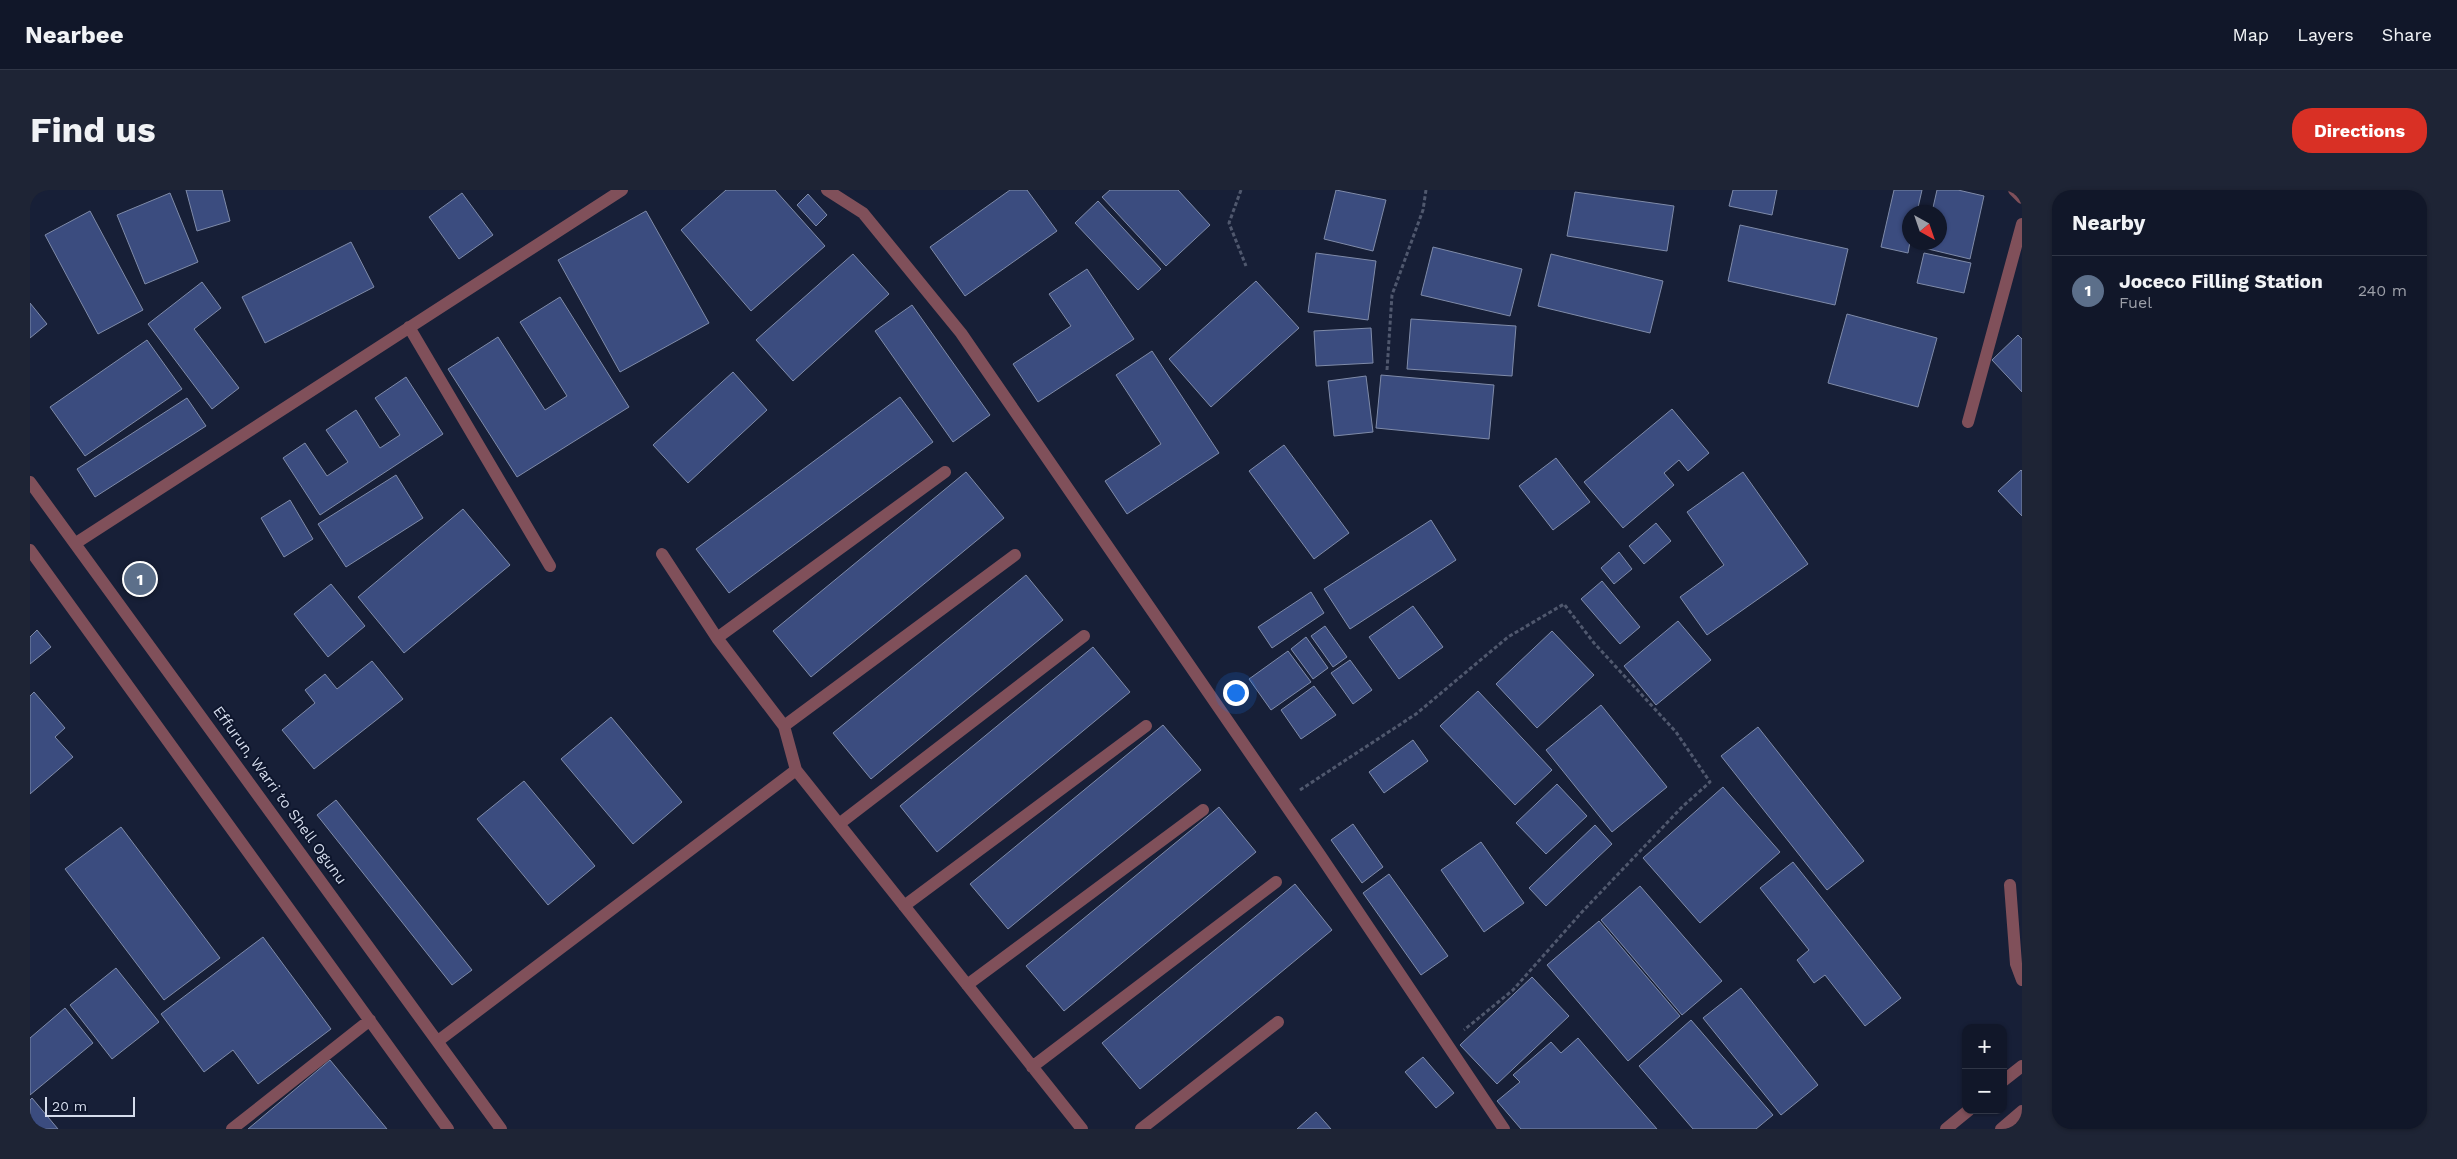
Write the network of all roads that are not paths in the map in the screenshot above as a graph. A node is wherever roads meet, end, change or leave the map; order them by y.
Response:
1 (622, 190) edge
2 (827, 190) edge
3 (2014, 190) edge
4 (2022, 198) edge
5 (2022, 224) edge
6 (408, 327) junction
7 (1968, 422) dead end
8 (944, 472) dead end
9 (30, 482) edge
10 (76, 543) junction
11 (30, 550) edge
12 (662, 554) dead end
13 (1015, 555) dead end
14 (550, 566) dead end
15 (1084, 636) dead end
16 (717, 638) junction
17 (784, 726) junction
18 (1146, 726) dead end
19 (796, 770) junction
20 (1203, 810) dead end
21 (839, 824) junction
22 (1276, 882) dead end
23 (2010, 885) dead end
24 (904, 906) junction
25 (2022, 980) edge
26 (967, 985) junction
27 (370, 1020) junction
28 (1278, 1022) dead end
29 (438, 1041) junction
30 (2022, 1066) edge
31 (1032, 1067) junction
32 (2007, 1078) edge
33 (2022, 1111) edge
34 (1964, 1114) edge
35 (232, 1129) edge
36 (448, 1129) edge
37 (501, 1129) edge
38 (1082, 1129) edge
39 (1140, 1129) edge
40 (1504, 1129) edge
41 (1946, 1129) edge
42 (2001, 1129) edge

1 - 6 street
2 - 40 street
3 - 4 street
5 - 7 street
6 - 10 street
6 - 14 street
8 - 16 street
9 - 10 street, Effurun, Warri to Shell Ogunu
10 - 29 street, Effurun, Warri to Shell Ogunu
11 - 27 street
12 - 16 street
13 - 17 street
15 - 21 street
16 - 17 street
17 - 19 street
18 - 24 street
19 - 21 street
19 - 29 street
20 - 26 street
21 - 24 street
22 - 31 street
23 - 25 street
24 - 26 street
26 - 31 street
27 - 35 street
27 - 36 street
28 - 39 street
29 - 37 street, Effurun, Warri to Shell Ogunu
30 - 32 street
31 - 38 street
33 - 42 street
34 - 41 street

